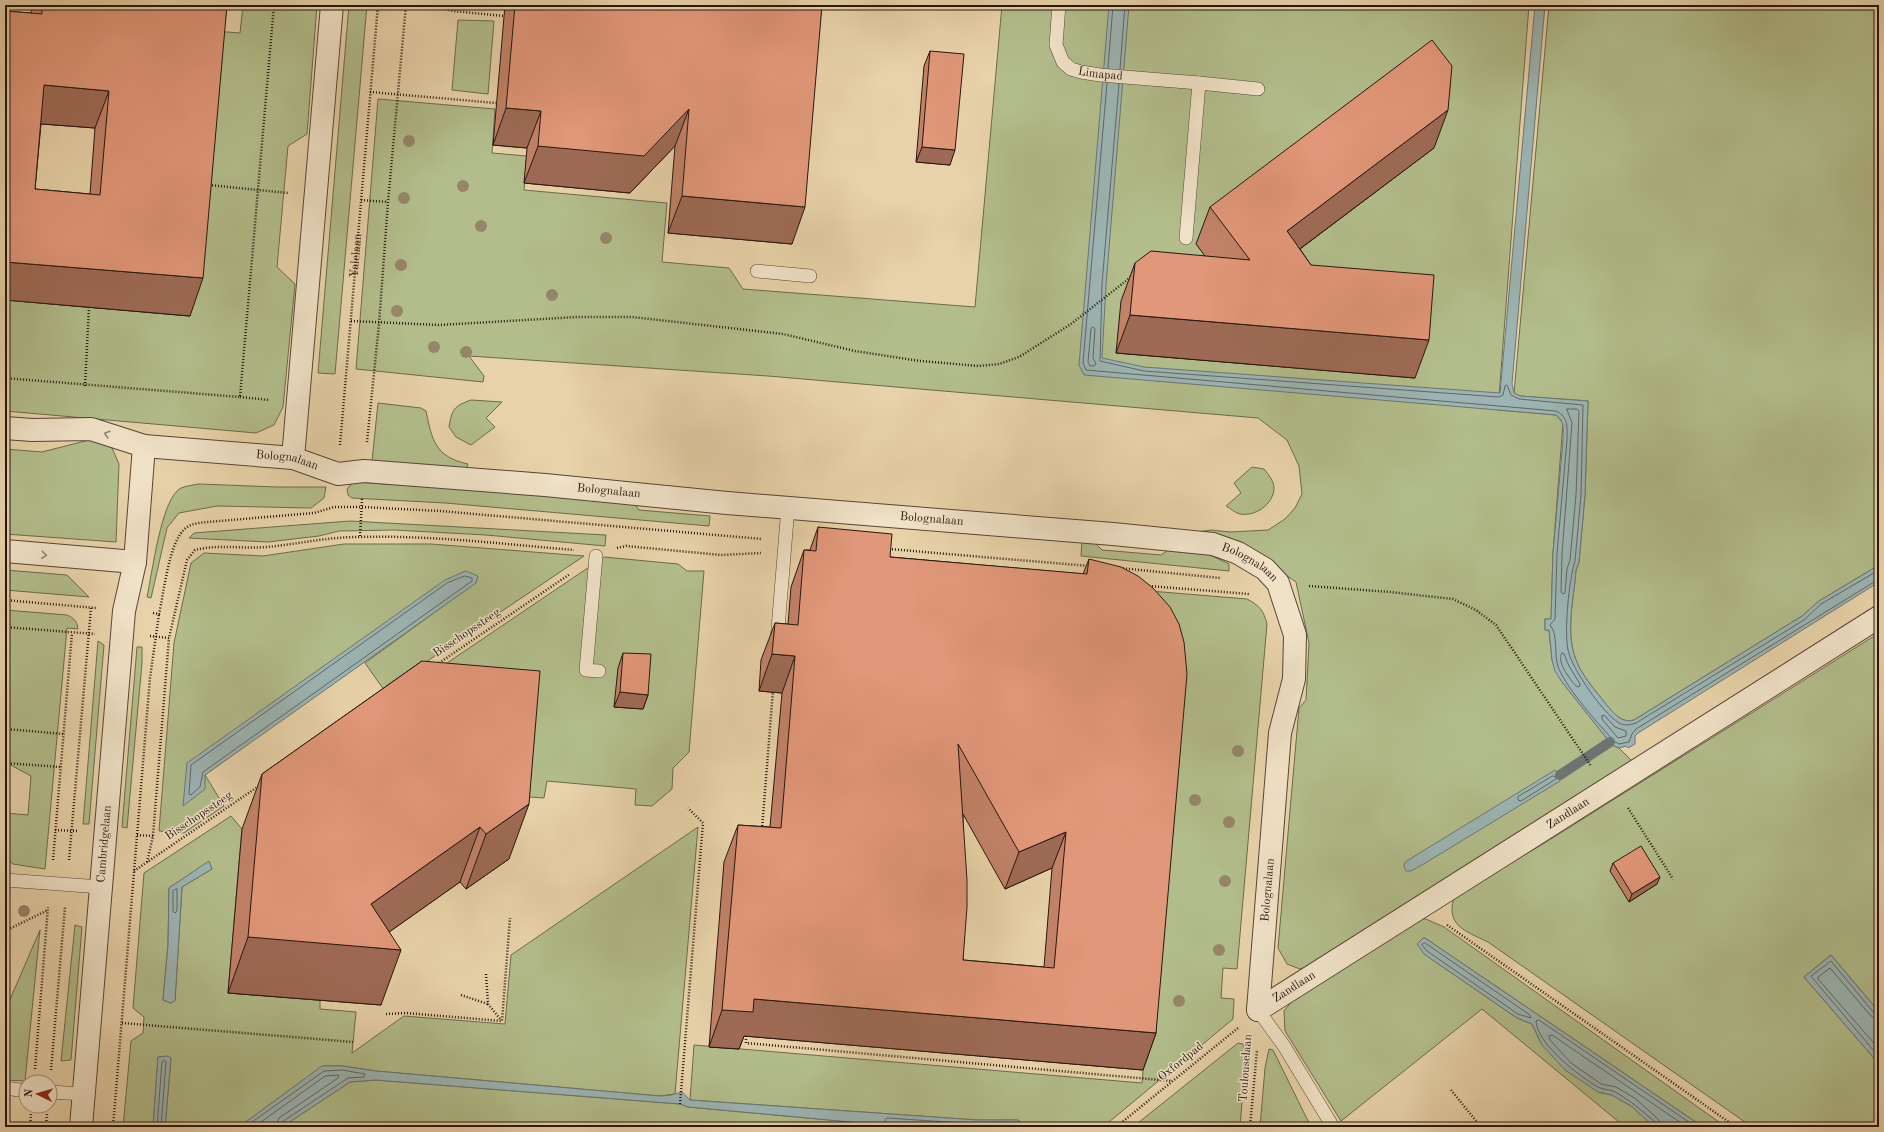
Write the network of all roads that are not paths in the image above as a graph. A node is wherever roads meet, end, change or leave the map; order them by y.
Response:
1 (332, 5) edge
2 (1059, 5) edge
3 (1199, 83) junction
4 (1258, 88) dead end
5 (1186, 238) dead end
6 (757, 271) dead end
7 (810, 276) dead end
8 (5, 428) edge
9 (144, 446) junction
10 (293, 458) junction
11 (788, 507) junction
12 (5, 551) edge
13 (596, 556) road end
14 (135, 562) junction
15 (1879, 617) edge
16 (776, 647) edge
17 (599, 671) dead end
18 (5, 880) edge
19 (101, 887) junction
20 (1258, 1010) junction
21 (5, 1088) edge
22 (18, 1090) edge
23 (58, 1092) edge
24 (84, 1094) junction
25 (81, 1127) edge
26 (1333, 1127) edge

1 - 10 street
2 - 3 lane, Limapad
3 - 4 lane, Limapad
3 - 5 lane
6 - 7 lane
9 -> 8 street, Bolognalaan
9 - 10 street, Bolognalaan
9 - 14 street
10 - 11 street, Bolognalaan
11 - 16 lane
11 - 20 street, Bolognalaan
12 -> 14 street
13 - 17 lane
14 - 19 street, Cambridgelaan
15 - 20 street, Zandlaan
18 - 19 lane
19 - 24 street, Cambridgelaan
20 - 26 lane
21 - 22 lane
23 - 24 lane
24 - 25 street, Cambridgelaan

